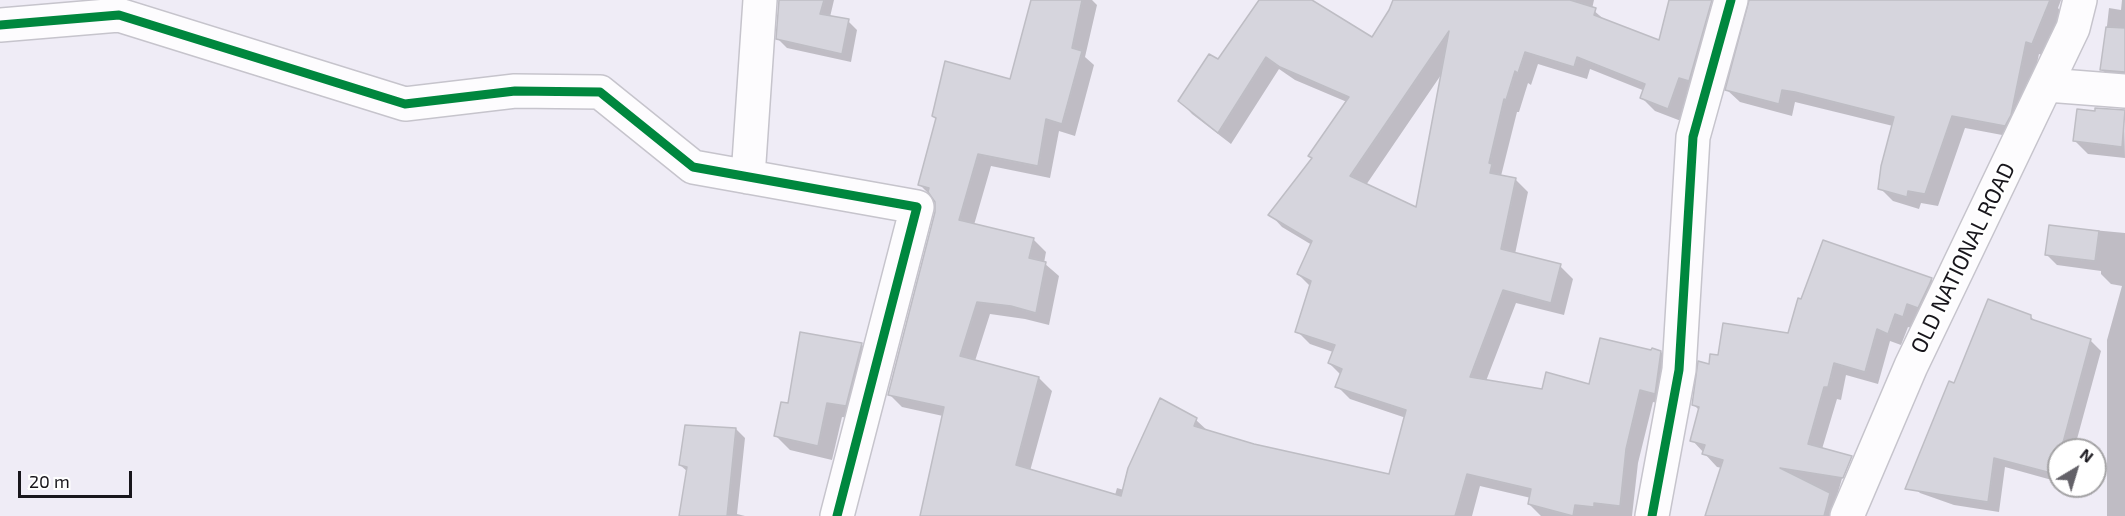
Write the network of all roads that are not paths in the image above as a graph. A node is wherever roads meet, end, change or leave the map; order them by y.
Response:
1 (760, 0) edge
2 (1731, 0) edge
3 (2080, 0) edge
4 (0, 25) edge
5 (2047, 85) junction
6 (2125, 92) edge
7 (748, 177) junction
8 (837, 516) edge
9 (1652, 516) edge
10 (1847, 516) edge

1 - 7 street
2 - 9 street
3 - 5 street, OLD NATIONAL ROAD
4 - 7 street
5 - 6 street
5 - 10 street, OLD NATIONAL ROAD
7 - 8 street

